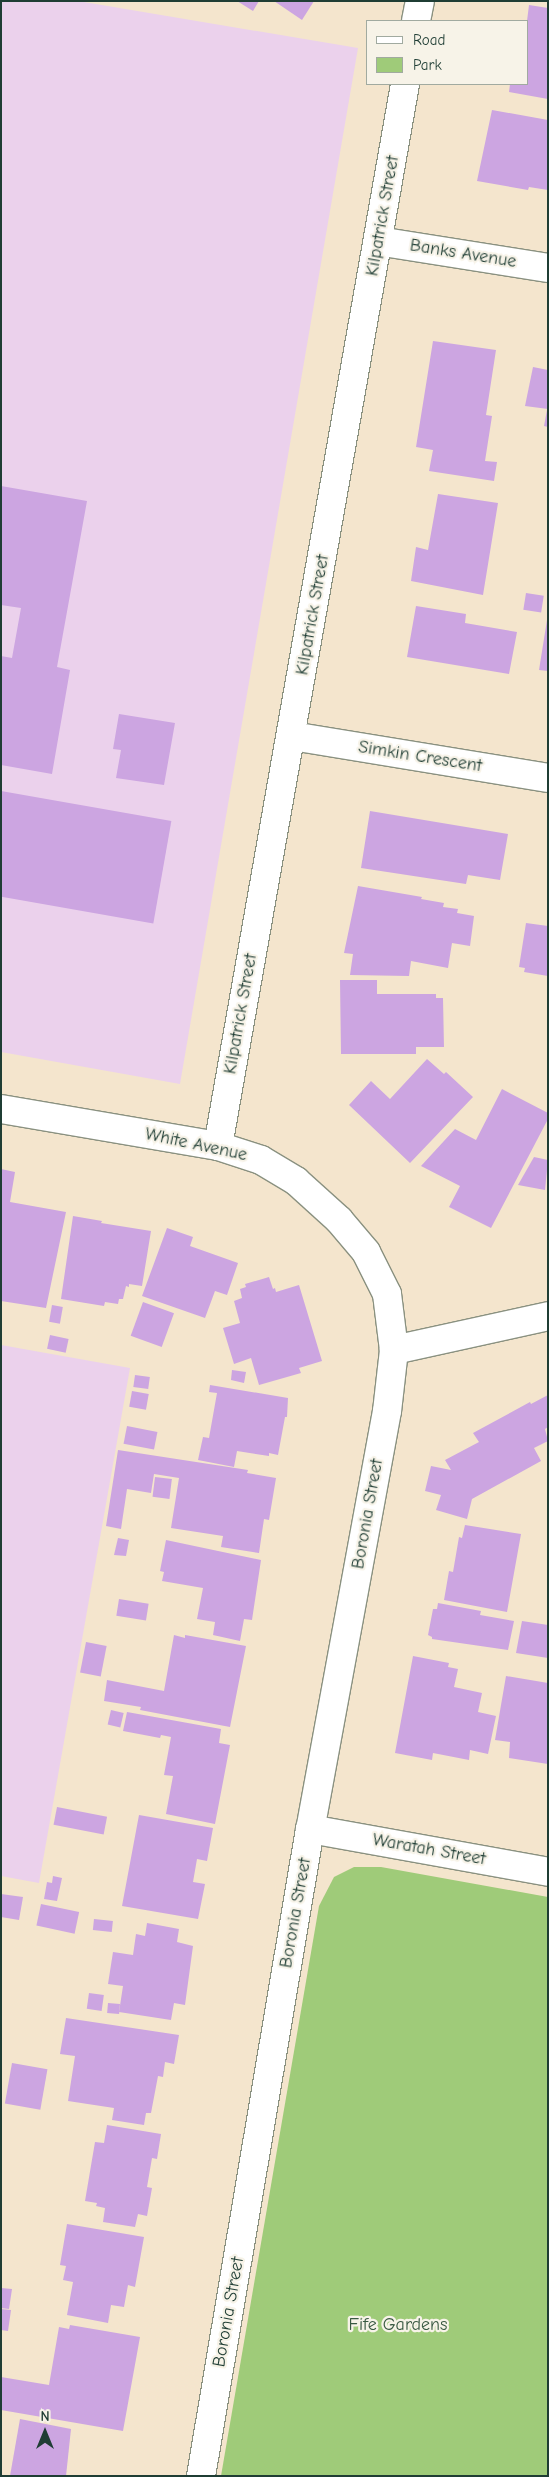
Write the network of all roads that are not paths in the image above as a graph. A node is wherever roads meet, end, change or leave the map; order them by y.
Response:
1 (420, 1) edge
2 (416, 20) edge
3 (405, 85) edge
4 (378, 241) junction
5 (548, 268) edge
6 (292, 736) junction
7 (548, 778) edge
8 (1, 1109) edge
9 (218, 1146) junction
10 (548, 1316) edge
11 (394, 1350) junction
12 (310, 1829) junction
13 (548, 1872) edge
14 (201, 2476) edge

1 - 2 street
3 - 4 street, Kilpatrick Street
4 - 5 street, Banks Avenue
4 - 6 street, Kilpatrick Street
6 - 7 street, Simkin Crescent
6 - 9 street, Kilpatrick Street
8 - 9 street, White Avenue
9 - 11 street, White Avenue
10 - 11 street
11 - 12 street, Boronia Street
12 - 13 street, Waratah Street
12 - 14 street, Boronia Street

